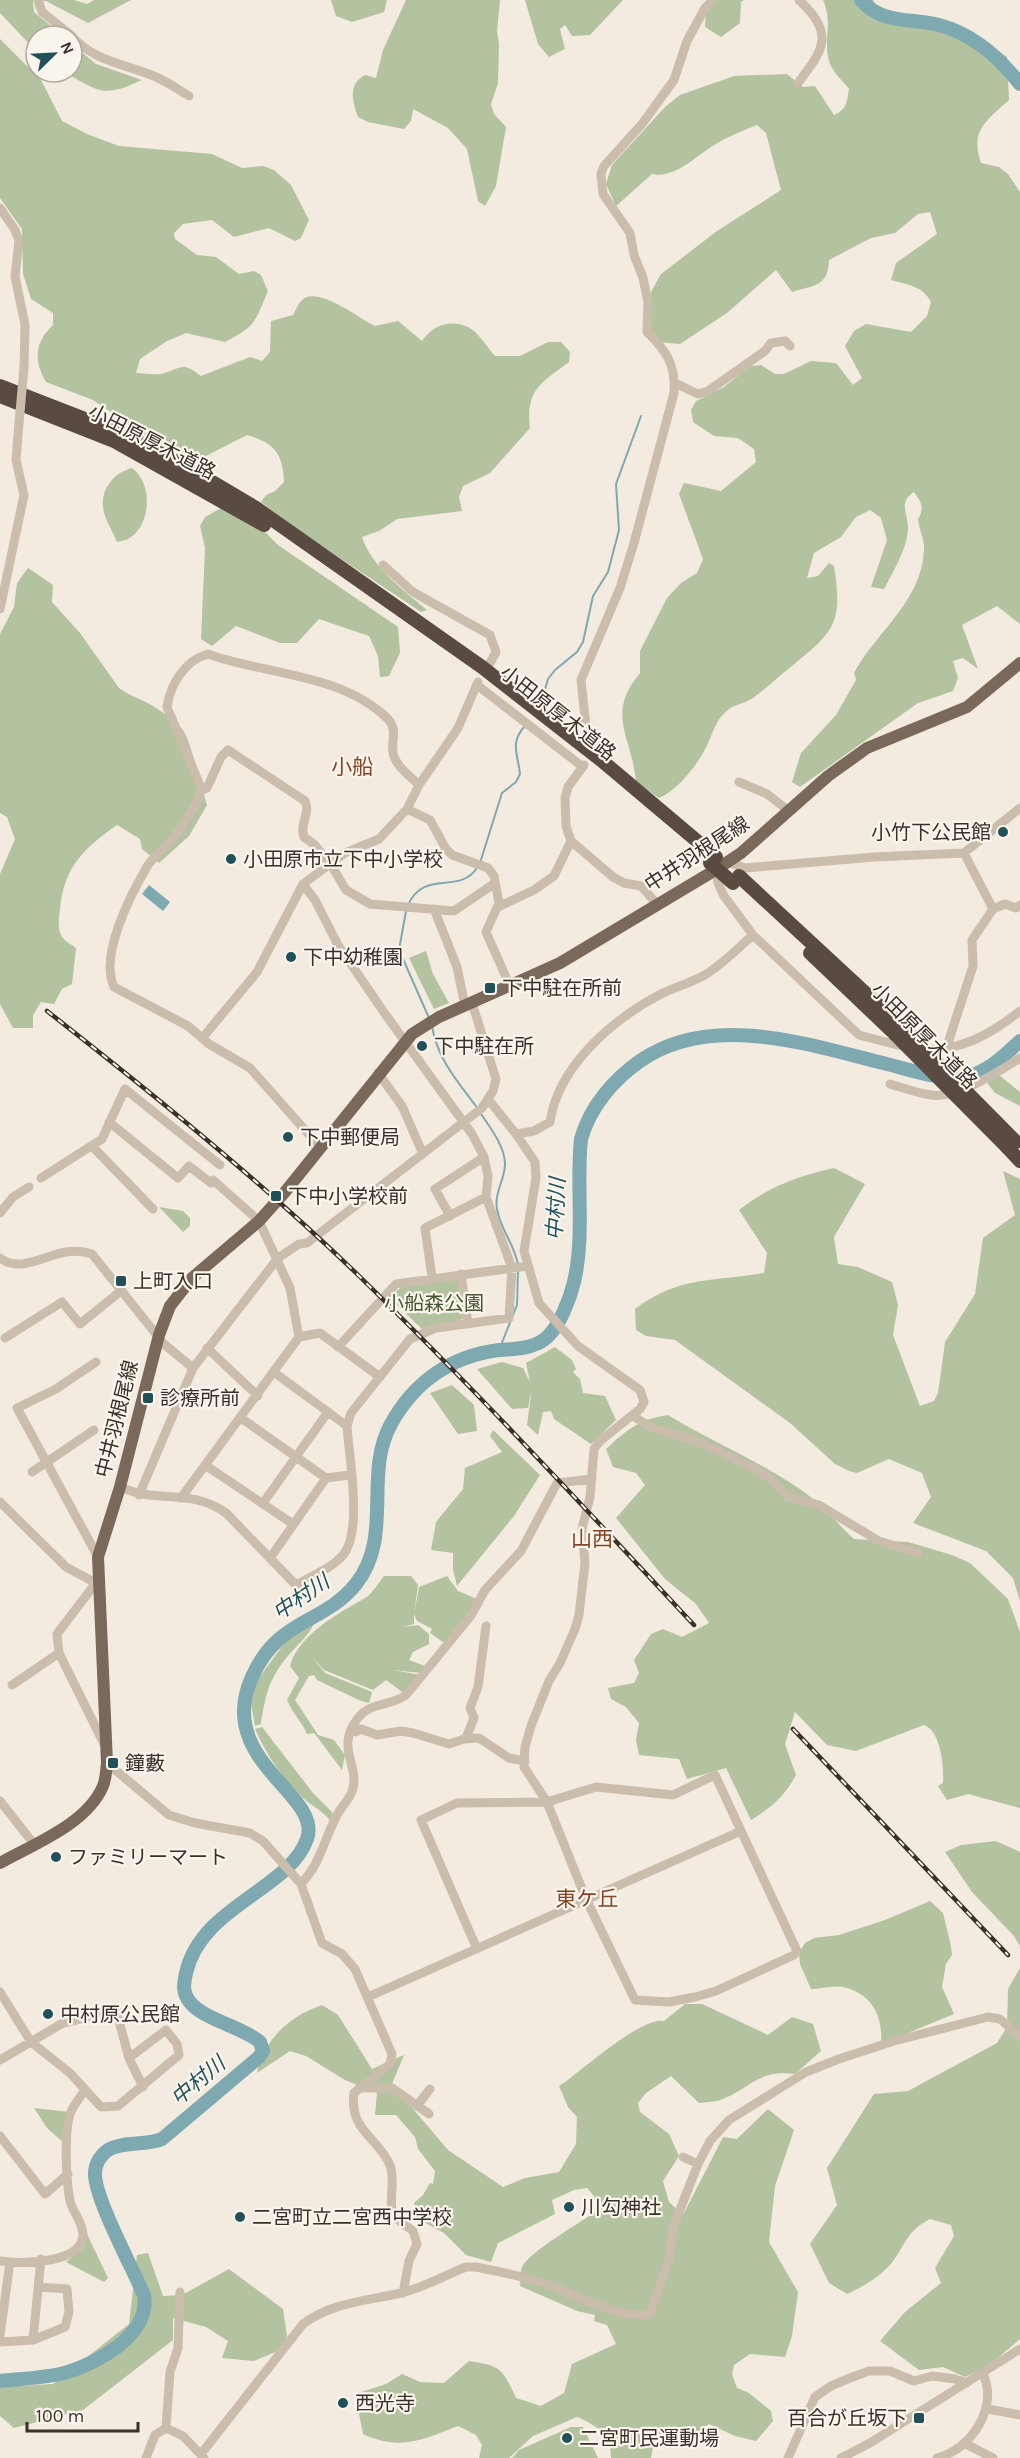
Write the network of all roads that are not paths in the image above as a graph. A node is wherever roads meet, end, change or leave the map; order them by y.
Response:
1 (38, 0) edge
2 (713, 0) edge
3 (799, 0) edge
4 (57, 24) edge
5 (84, 48) edge
6 (798, 83) dead end
7 (189, 96) dead end
8 (0, 208) edge
9 (790, 346) dead end
10 (675, 383) junction
11 (0, 386) edge
12 (0, 396) edge
13 (383, 565) dead end
14 (0, 609) edge
15 (490, 663) dead end
16 (1020, 663) edge
17 (587, 736) dead end
18 (739, 782) dead end
19 (419, 785) junction
20 (202, 790) junction
21 (1020, 808) edge
22 (407, 809) junction
23 (789, 810) junction
24 (571, 841) junction
25 (964, 853) junction
26 (330, 863) junction
27 (718, 863) junction
28 (495, 883) junction
29 (303, 884) junction
30 (657, 904) junction
31 (1020, 905) edge
32 (498, 907) junction
33 (434, 909) junction
34 (993, 909) junction
35 (753, 935) junction
36 (510, 986) junction
37 (468, 1004) junction
38 (1020, 1011) edge
39 (204, 1036) junction
40 (405, 1042) junction
41 (943, 1050) junction
42 (1020, 1058) edge
43 (378, 1073) junction
44 (890, 1084) dead end
45 (933, 1095) junction
46 (488, 1099) junction
47 (463, 1121) junction
48 (109, 1122) junction
49 (516, 1134) junction
50 (1014, 1145) edge
51 (92, 1146) junction
52 (320, 1148) junction
53 (423, 1154) junction
54 (484, 1157) junction
55 (1020, 1161) edge
56 (220, 1165) dead end
57 (41, 1178) dead end
58 (29, 1187) dead end
59 (486, 1197) junction
60 (153, 1209) dead end
61 (0, 1213) edge
62 (450, 1215) junction
63 (259, 1221) junction
64 (278, 1258) junction
65 (1, 1260) edge
66 (525, 1266) junction
67 (512, 1268) junction
68 (460, 1274) junction
69 (432, 1277) junction
70 (122, 1290) junction
71 (468, 1323) junction
72 (159, 1335) junction
73 (299, 1337) junction
74 (5, 1338) dead end
75 (338, 1347) junction
76 (207, 1348) junction
77 (96, 1362) dead end
78 (193, 1368) junction
79 (275, 1373) junction
80 (380, 1377) junction
81 (258, 1396) junction
82 (328, 1412) junction
83 (633, 1416) junction
84 (241, 1419) junction
85 (346, 1426) junction
86 (94, 1430) dead end
87 (296, 1456) junction
88 (47, 1464) junction
89 (205, 1465) junction
90 (32, 1472) dead end
91 (350, 1475) junction
92 (326, 1478) junction
93 (592, 1479) junction
94 (120, 1487) junction
95 (139, 1495) junction
96 (182, 1498) junction
97 (0, 1502) edge
98 (263, 1503) junction
99 (293, 1524) junction
100 (918, 1553) dead end
101 (98, 1557) junction
102 (270, 1558) junction
103 (96, 1581) junction
104 (486, 1626) dead end
105 (59, 1653) junction
106 (12, 1685) dead end
107 (353, 1730) junction
108 (466, 1738) junction
109 (106, 1748) junction
110 (525, 1761) junction
111 (107, 1763) junction
112 (0, 1801) edge
113 (547, 1802) junction
114 (741, 1831) junction
115 (34, 1844) junction
116 (0, 1863) edge
117 (300, 1881) junction
118 (586, 1899) junction
119 (477, 1948) junction
120 (0, 1992) edge
121 (368, 1997) junction
122 (1020, 2037) edge
123 (31, 2042) junction
124 (129, 2058) junction
125 (0, 2060) edge
126 (143, 2087) junction
127 (359, 2088) junction
128 (431, 2089) dead end
129 (85, 2090) junction
130 (417, 2106) junction
131 (429, 2114) dead end
132 (0, 2136) edge
133 (683, 2157) dead end
134 (698, 2164) junction
135 (68, 2174) junction
136 (41, 2259) junction
137 (5, 2262) edge
138 (39, 2287) junction
139 (180, 2292) dead end
140 (403, 2293) junction
141 (0, 2335) edge
142 (33, 2340) junction
143 (0, 2342) edge
144 (1020, 2349) edge
145 (983, 2374) junction
146 (967, 2384) junction
147 (988, 2409) junction
148 (1020, 2415) edge
149 (166, 2428) junction
150 (964, 2443) junction
151 (203, 2456) edge
152 (146, 2458) edge
153 (788, 2458) edge
154 (841, 2458) edge
155 (937, 2458) edge
156 (993, 2458) edge

1 - 4 street
2 - 10 street
3 - 6 street
5 - 7 street
8 - 14 street, bridge
9 - 10 street
10 - 17 street
11 - 27 highway, 小田原厚木道路
12 - 27 highway, 小田原厚木道路
13 - 15 street
16 - 23 main road, 中井羽根尾線
18 - 23 street
19 - 20 street
19 - 22 street
19 - 24 street
20 - 26 street
20 - 39 street
21 - 25 street
22 - 26 street
22 - 28 street
23 - 27 main road, 中井羽根尾線
24 - 30 street
24 - 32 street
25 - 27 street
25 - 34 street
26 - 29 street
26 - 33 street
27 - 30 main road, 中井羽根尾線
27 - 35 street
27 - 50 highway, 小田原厚木道路, bridge
28 - 32 street
28 - 33 street
29 - 39 street
29 - 40 street
30 - 36 main road, 中井羽根尾線
31 - 34 street
32 - 36 street
33 - 37 street
34 - 41 street
35 - 41 street
35 - 49 street
36 - 37 main road, 中井羽根尾線
37 - 40 main road, 中井羽根尾線
37 - 46 street
38 - 41 street
39 - 52 street
40 - 43 main road, 中井羽根尾線
40 - 47 street
41 - 45 street
42 - 45 street
43 - 52 main road, 中井羽根尾線
43 - 53 street
44 - 45 street
46 - 47 street
46 - 49 street
47 - 53 street
47 - 54 street
48 - 51 street
48 - 56 street
48 - 63 street
49 - 66 street
50 - 55 highway, 小田原厚木道路
51 - 57 street
51 - 60 street
52 - 63 main road, 中井羽根尾線
53 - 64 street
54 - 59 street
54 - 62 street
58 - 61 street
59 - 62 street
59 - 67 street
62 - 69 street
63 - 64 street
63 - 72 main road, 中井羽根尾線
64 - 73 street
64 - 76 street
65 - 70 street
66 - 67 street
66 - 83 street
67 - 68 street
67 - 71 street
68 - 69 street
68 - 71 street
69 - 75 street
70 - 72 street
70 - 74 street
71 - 80 street
72 - 78 street
72 - 94 main road, 中井羽根尾線
73 - 75 street
73 - 79 street
75 - 80 street
76 - 78 street
76 - 81 street
77 - 88 street
78 - 95 street
79 - 81 street
79 - 82 street
80 - 85 street
81 - 84 street
82 - 85 street
82 - 87 street
83 - 93 street
83 - 100 street
84 - 87 street
84 - 89 street
85 - 91 street
86 - 88 street
87 - 92 street
87 - 98 street
88 - 90 street
88 - 101 street
89 - 96 street
89 - 98 street
91 - 92 street
91 - 102 street
92 - 99 street
93 - 107 street
93 - 110 street
94 - 95 street
94 - 101 main road, 中井羽根尾線
95 - 96 street
96 - 102 street
97 - 103 street
98 - 99 street
99 - 102 street
101 - 103 main road, 中井羽根尾線
103 - 105 street
103 - 109 main road, 中井羽根尾線
104 - 108 street
105 - 106 street
105 - 109 street
107 - 108 street
107 - 117 street
108 - 110 street
109 - 111 main road, 中井羽根尾線
110 - 113 street
111 - 115 main road, 中井羽根尾線
111 - 117 street
112 - 115 street
113 - 114 street
113 - 118 street
113 - 119 street
114 - 118 street
114 - 118 street
115 - 116 main road, 中井羽根尾線
117 - 121 street
118 - 119 street
119 - 121 street
120 - 123 street
121 - 127 street
122 - 134 street
123 - 124 street
123 - 125 street
123 - 129 street
124 - 126 street
124 - 126 street
126 - 129 street
127 - 130 street
127 - 140 street
128 - 130 street
129 - 135 street
130 - 131 street
132 - 135 street
133 - 134 street
134 - 140 street
135 - 136 street
136 - 137 street
136 - 138 street
137 - 141 street
138 - 142 street
138 - 142 street
139 - 149 street
140 - 151 street
142 - 143 street
144 - 145 street
145 - 146 street
145 - 147 street
146 - 153 street
146 - 154 street
147 - 148 street
147 - 150 street
149 - 151 street
149 - 152 street
150 - 155 street
150 - 156 street

